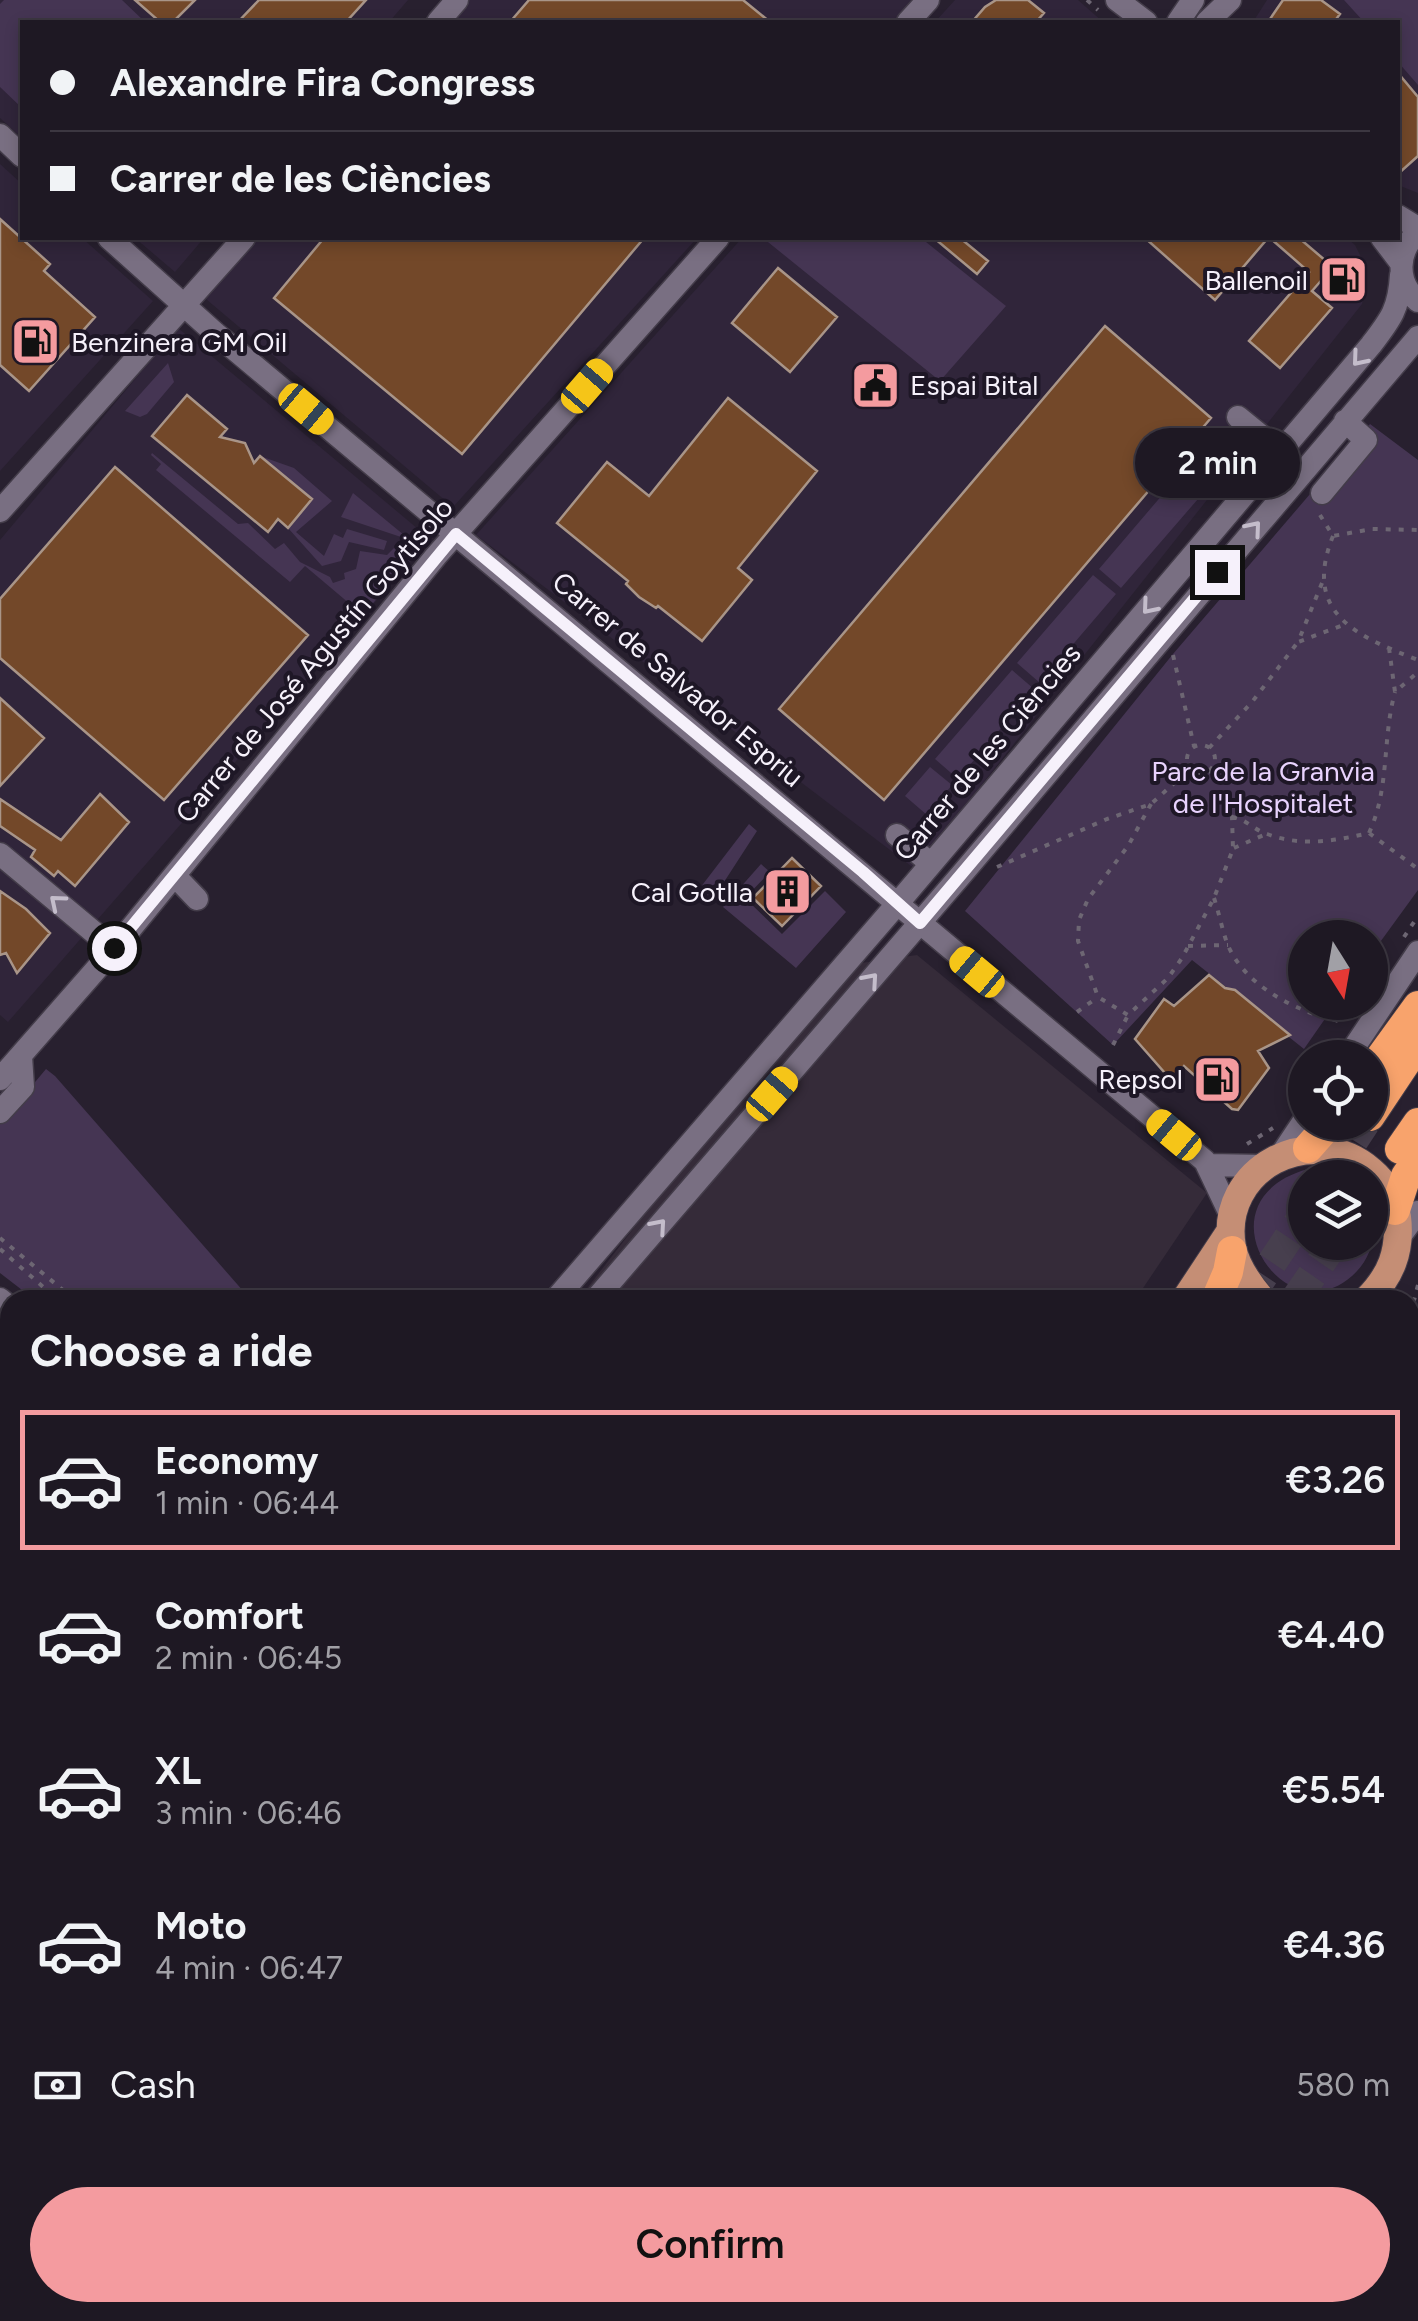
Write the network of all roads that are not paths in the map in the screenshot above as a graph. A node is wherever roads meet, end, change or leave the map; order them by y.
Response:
1 (457, 0) edge
2 (928, 0) edge
3 (1117, 0) edge
4 (1232, 0) edge
5 (440, 20) edge
6 (910, 20) edge
7 (1143, 20) edge
8 (1209, 20) edge
9 (0, 135) edge
10 (20, 154) edge
11 (1418, 230) edge
12 (111, 240) edge
13 (242, 240) edge
14 (716, 240) edge
15 (1383, 240) edge
16 (1402, 269) junction
17 (1418, 301) edge
18 (184, 305) junction
19 (1418, 337) edge
20 (1238, 417) dead end
21 (1345, 421) junction
22 (1281, 452) junction
23 (1320, 502) road end
24 (0, 511) edge
25 (456, 534) junction
26 (898, 835) dead end
27 (0, 854) edge
28 (931, 864) junction
29 (175, 876) junction
30 (197, 898) dead end
31 (898, 903) junction
32 (920, 923) junction
33 (114, 948) junction
34 (1418, 952) edge
35 (1418, 1006) edge
36 (1359, 1040) edge
37 (1418, 1044) edge
38 (1388, 1047) edge
39 (21, 1056) junction
40 (0, 1079) edge
41 (1388, 1089) edge
42 (0, 1112) edge
43 (1418, 1123) edge
44 (1288, 1140) edge
45 (1289, 1140) edge
46 (1294, 1140) edge
47 (1409, 1153) edge
48 (1209, 1165) junction
49 (1404, 1220) edge
50 (1232, 1233) junction
51 (564, 1290) edge
52 (604, 1290) edge
53 (1192, 1290) edge
54 (1220, 1290) edge
55 (1255, 1290) edge
56 (1381, 1290) edge

1 - 5 street
2 - 6 street
3 - 7 street
4 - 8 street
9 - 10 street
11 - 16 street, Carrer de les Ciències
12 - 18 street, Carrer de Salvador Espriu
13 - 18 street
14 - 25 street, Carrer de José Agustín Goytisolo
15 - 16 street
16 - 17 street
16 -> 22 street, Carrer de les Ciències
18 - 24 street
18 - 25 street, Carrer de Salvador Espriu
19 - 21 street
20 - 22 street
21 - 23 street
32 -> 21 street
22 -> 28 street, Carrer de les Ciències
25 - 29 street, Carrer de José Agustín Goytisolo
25 - 31 street, Carrer de Salvador Espriu
26 - 28 street
33 -> 27 street
28 - 31 street, Carrer de les Ciències
29 - 30 street
29 - 33 street, Carrer de José Agustín Goytisolo
31 - 32 street, Carrer de Salvador Espriu
31 - 51 street, Carrer de les Ciències
32 - 48 street, Carrer de Salvador Espriu
52 -> 32 street
33 - 39 street, Carrer de José Agustín Goytisolo
34 - 36 street
35 - 38 highway
37 - 41 highway
39 - 40 street, Carrer de José Agustín Goytisolo
39 - 42 street
43 - 47 highway
44 - 48 street
45 - 50 main road
46 - 49 main road
47 - 49 highway
48 - 50 street, Carrer de Salvador Espriu
49 - 56 main road
50 - 53 main road
50 - 54 highway
50 - 55 main road

